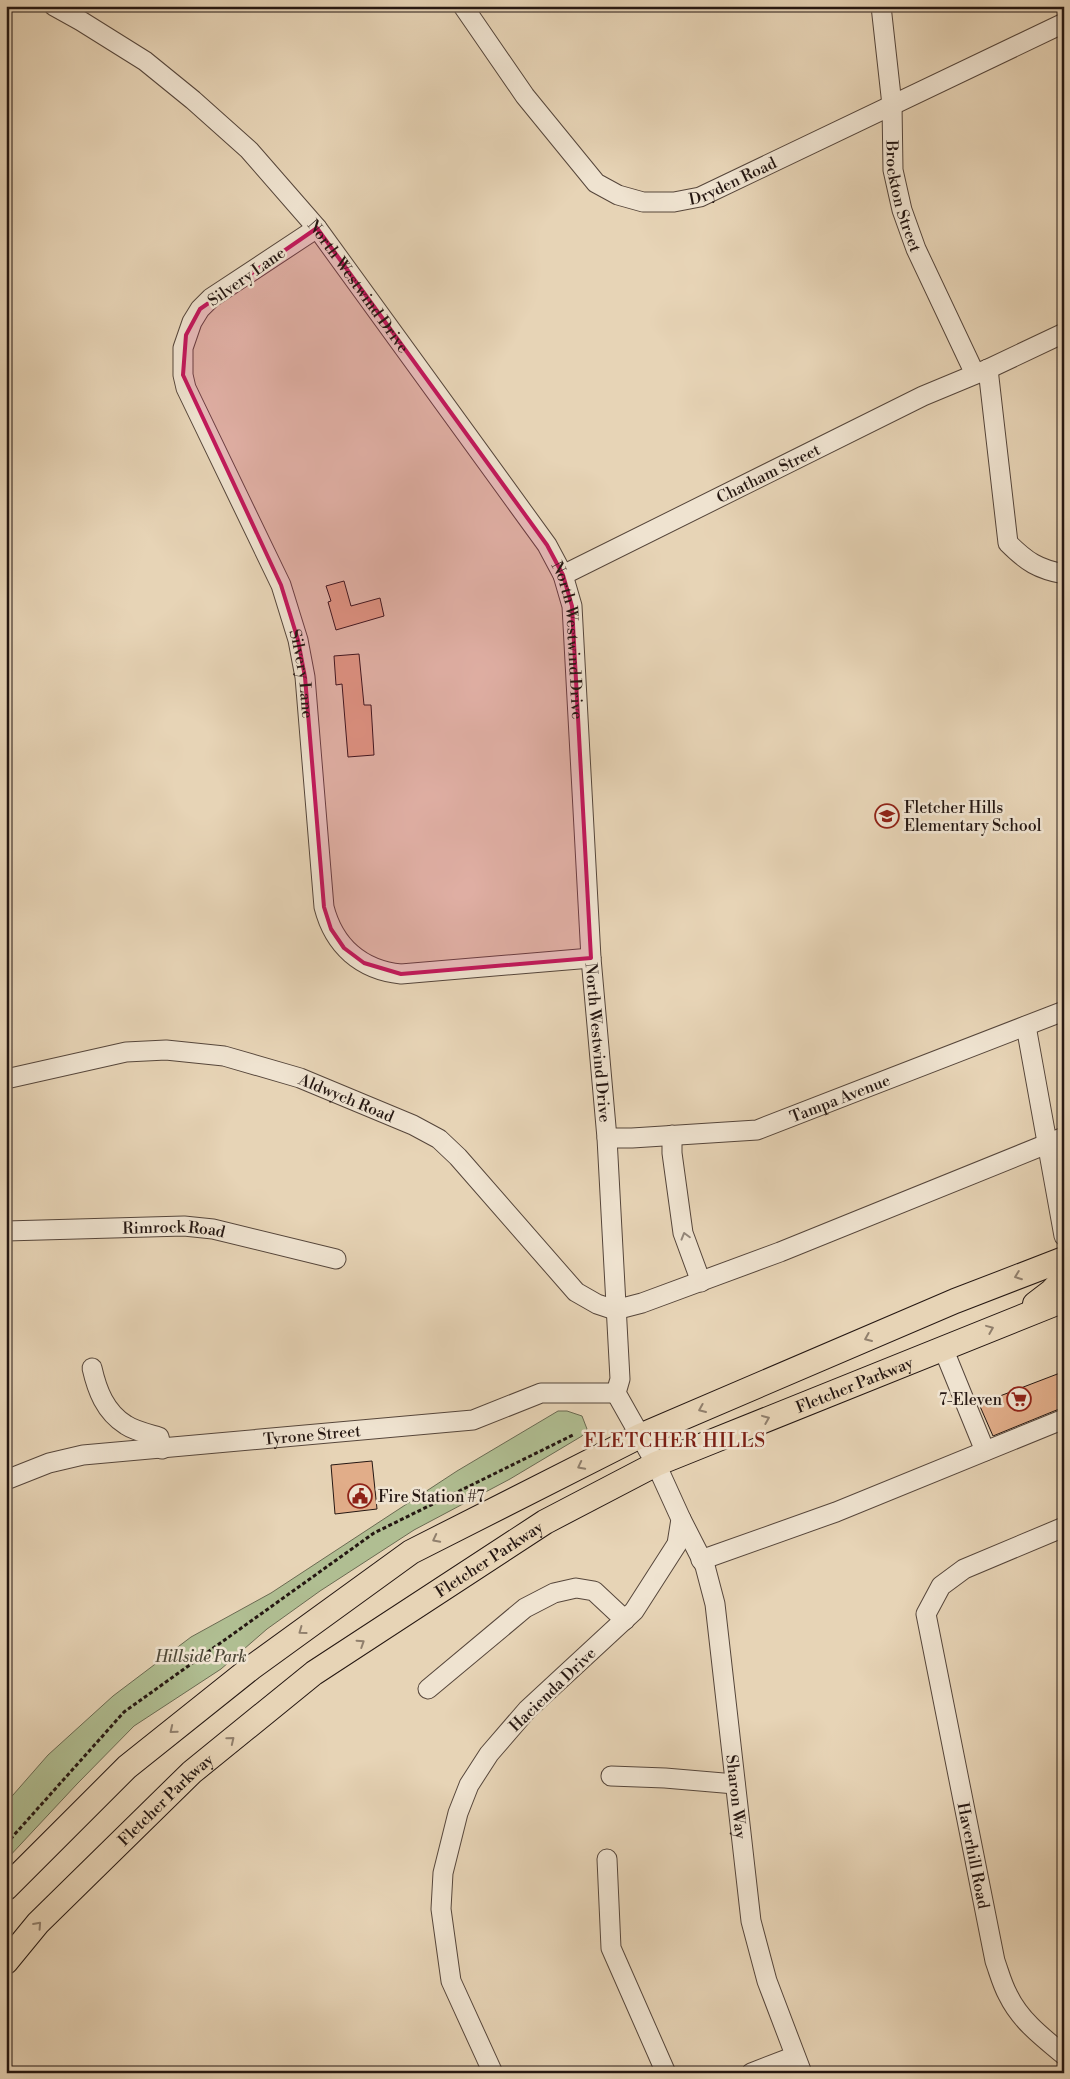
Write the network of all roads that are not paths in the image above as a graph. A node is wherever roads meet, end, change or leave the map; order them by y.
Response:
1 (54, 6) edge
2 (463, 6) edge
3 (881, 6) edge
4 (1064, 23) edge
5 (892, 105) junction
6 (317, 228) junction
7 (1064, 333) edge
8 (981, 371) junction
9 (1064, 574) edge
10 (563, 575) junction
11 (591, 958) junction
12 (1064, 1011) edge
13 (1026, 1026) junction
14 (6, 1078) edge
15 (672, 1134) junction
16 (607, 1138) junction
17 (1055, 1140) edge
18 (6, 1231) edge
19 (1064, 1236) edge
20 (336, 1259) dead end
21 (1064, 1259) edge
22 (1064, 1278) edge
23 (700, 1282) junction
24 (1064, 1300) edge
25 (615, 1310) junction
26 (1018, 1318) junction
27 (943, 1348) junction
28 (92, 1368) dead end
29 (616, 1394) junction
30 (1064, 1419) edge
31 (640, 1436) junction
32 (162, 1449) junction
33 (985, 1451) junction
34 (656, 1464) junction
35 (6, 1480) edge
36 (681, 1519) junction
37 (1064, 1527) edge
38 (702, 1560) junction
39 (625, 1620) junction
40 (428, 1689) dead end
41 (611, 1776) dead end
42 (736, 1784) junction
43 (607, 1859) dead end
44 (6, 1888) edge
45 (6, 1962) edge
46 (1064, 2055) edge
47 (798, 2064) edge
48 (493, 2073) edge
49 (666, 2073) edge
50 (752, 2073) edge

1 - 6 street, North Westwind Drive
2 - 5 street, Dryden Road
3 - 5 street, Brockton Street
4 - 5 street, Dryden Road
5 - 8 street, Brockton Street
6 - 10 street, North Westwind Drive
6 - 11 street, Silvery Lane
7 - 8 street, Chatham Street
8 - 9 street, Brockton Street
8 - 10 street, Chatham Street
10 - 11 street, North Westwind Drive
11 - 16 street, North Westwind Drive
12 - 13 street, Tampa Avenue
13 - 15 street, Tampa Avenue
13 - 17 street
14 - 25 street, Aldwych Road
15 - 16 street, Tampa Avenue
23 -> 15 street
16 - 25 street, North Westwind Drive
17 - 19 street
17 - 23 street
18 - 20 street, Rimrock Road
21 -> 31 main road
22 - 26 main road
23 - 25 street
24 - 26 main road, Fletcher Parkway
25 - 29 street, North Westwind Drive
27 -> 26 main road, Fletcher Parkway
27 - 33 street
34 -> 27 main road, Fletcher Parkway
28 - 32 street
29 - 31 street
29 - 32 street, Tyrone Street
30 - 33 street
31 - 34 street
31 -> 44 main road
32 - 35 street, Tyrone Street
33 - 38 street
34 - 36 street
45 -> 34 main road, Fletcher Parkway
36 - 38 street, Sharon Way
36 - 39 street, Hacienda Drive
37 - 46 street, Haverhill Road
38 - 42 street, Sharon Way
39 - 40 street
39 - 48 street, Hacienda Drive
41 - 42 street
42 - 47 street, Sharon Way
43 - 49 street
47 - 50 street

